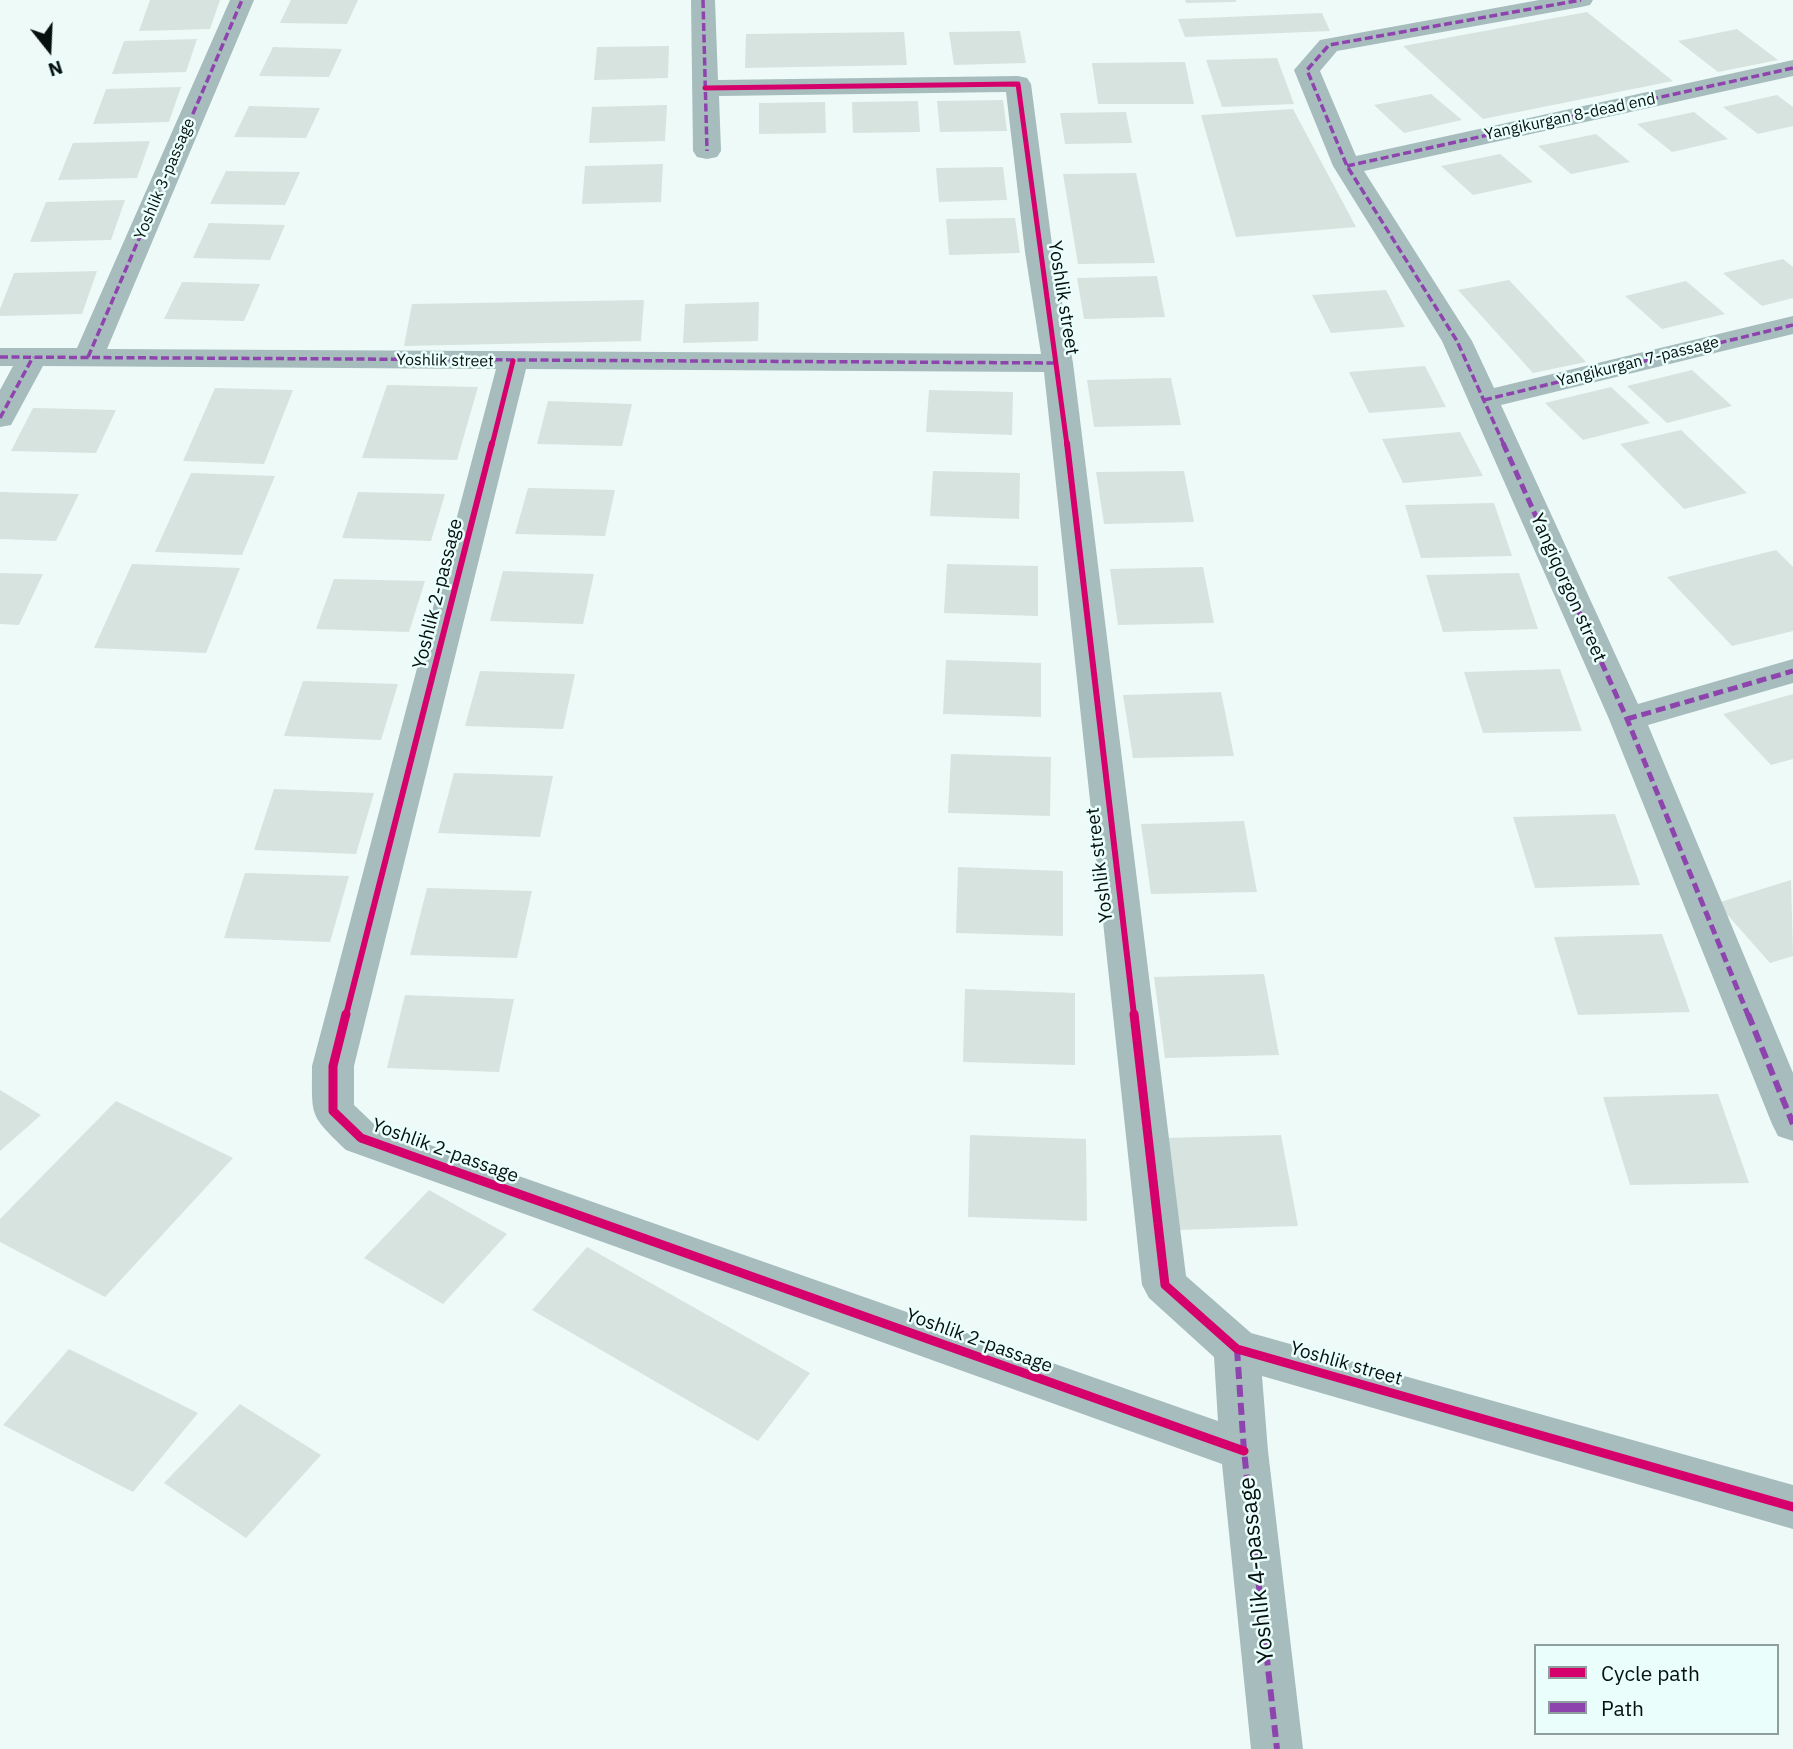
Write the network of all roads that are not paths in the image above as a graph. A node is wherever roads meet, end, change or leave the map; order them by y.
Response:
1 (242, 0) edge
2 (703, 0) edge
3 (1581, 0) edge
4 (1793, 68) edge
5 (705, 88) junction
6 (707, 150) dead end
7 (1347, 166) junction
8 (1793, 325) edge
9 (0, 356) edge
10 (33, 357) junction
11 (88, 357) junction
12 (513, 361) junction
13 (1058, 363) junction
14 (1484, 400) junction
15 (0, 418) edge
16 (1793, 671) edge
17 (1627, 719) junction
18 (1793, 1124) edge
19 (1237, 1349) junction
20 (1244, 1451) junction
21 (1793, 1507) edge
22 (1277, 1749) edge

1 - 11 street, Yoshlik 3-passage
2 - 5 street
3 - 7 street, Yangiqorgon street
4 - 7 street, Yangikurgan 8-dead end
5 - 6 street
5 - 13 street, Yoshlik street
7 - 14 street, Yangiqorgon street
8 - 14 street, Yangikurgan 7-passage
9 - 10 street, Yoshlik street
10 - 11 street, Yoshlik street
10 - 15 street
11 - 12 street, Yoshlik street
12 - 13 street, Yoshlik street
12 - 20 street, Yoshlik 2-passage
13 - 19 street, Yoshlik street
14 - 17 street, Yangiqorgon street
16 - 17 street
17 - 18 street, Yangiqorgon street
19 - 20 street, Yoshlik 4-passage
19 - 21 street, Yoshlik street
20 - 22 street, Yoshlik 4-passage

